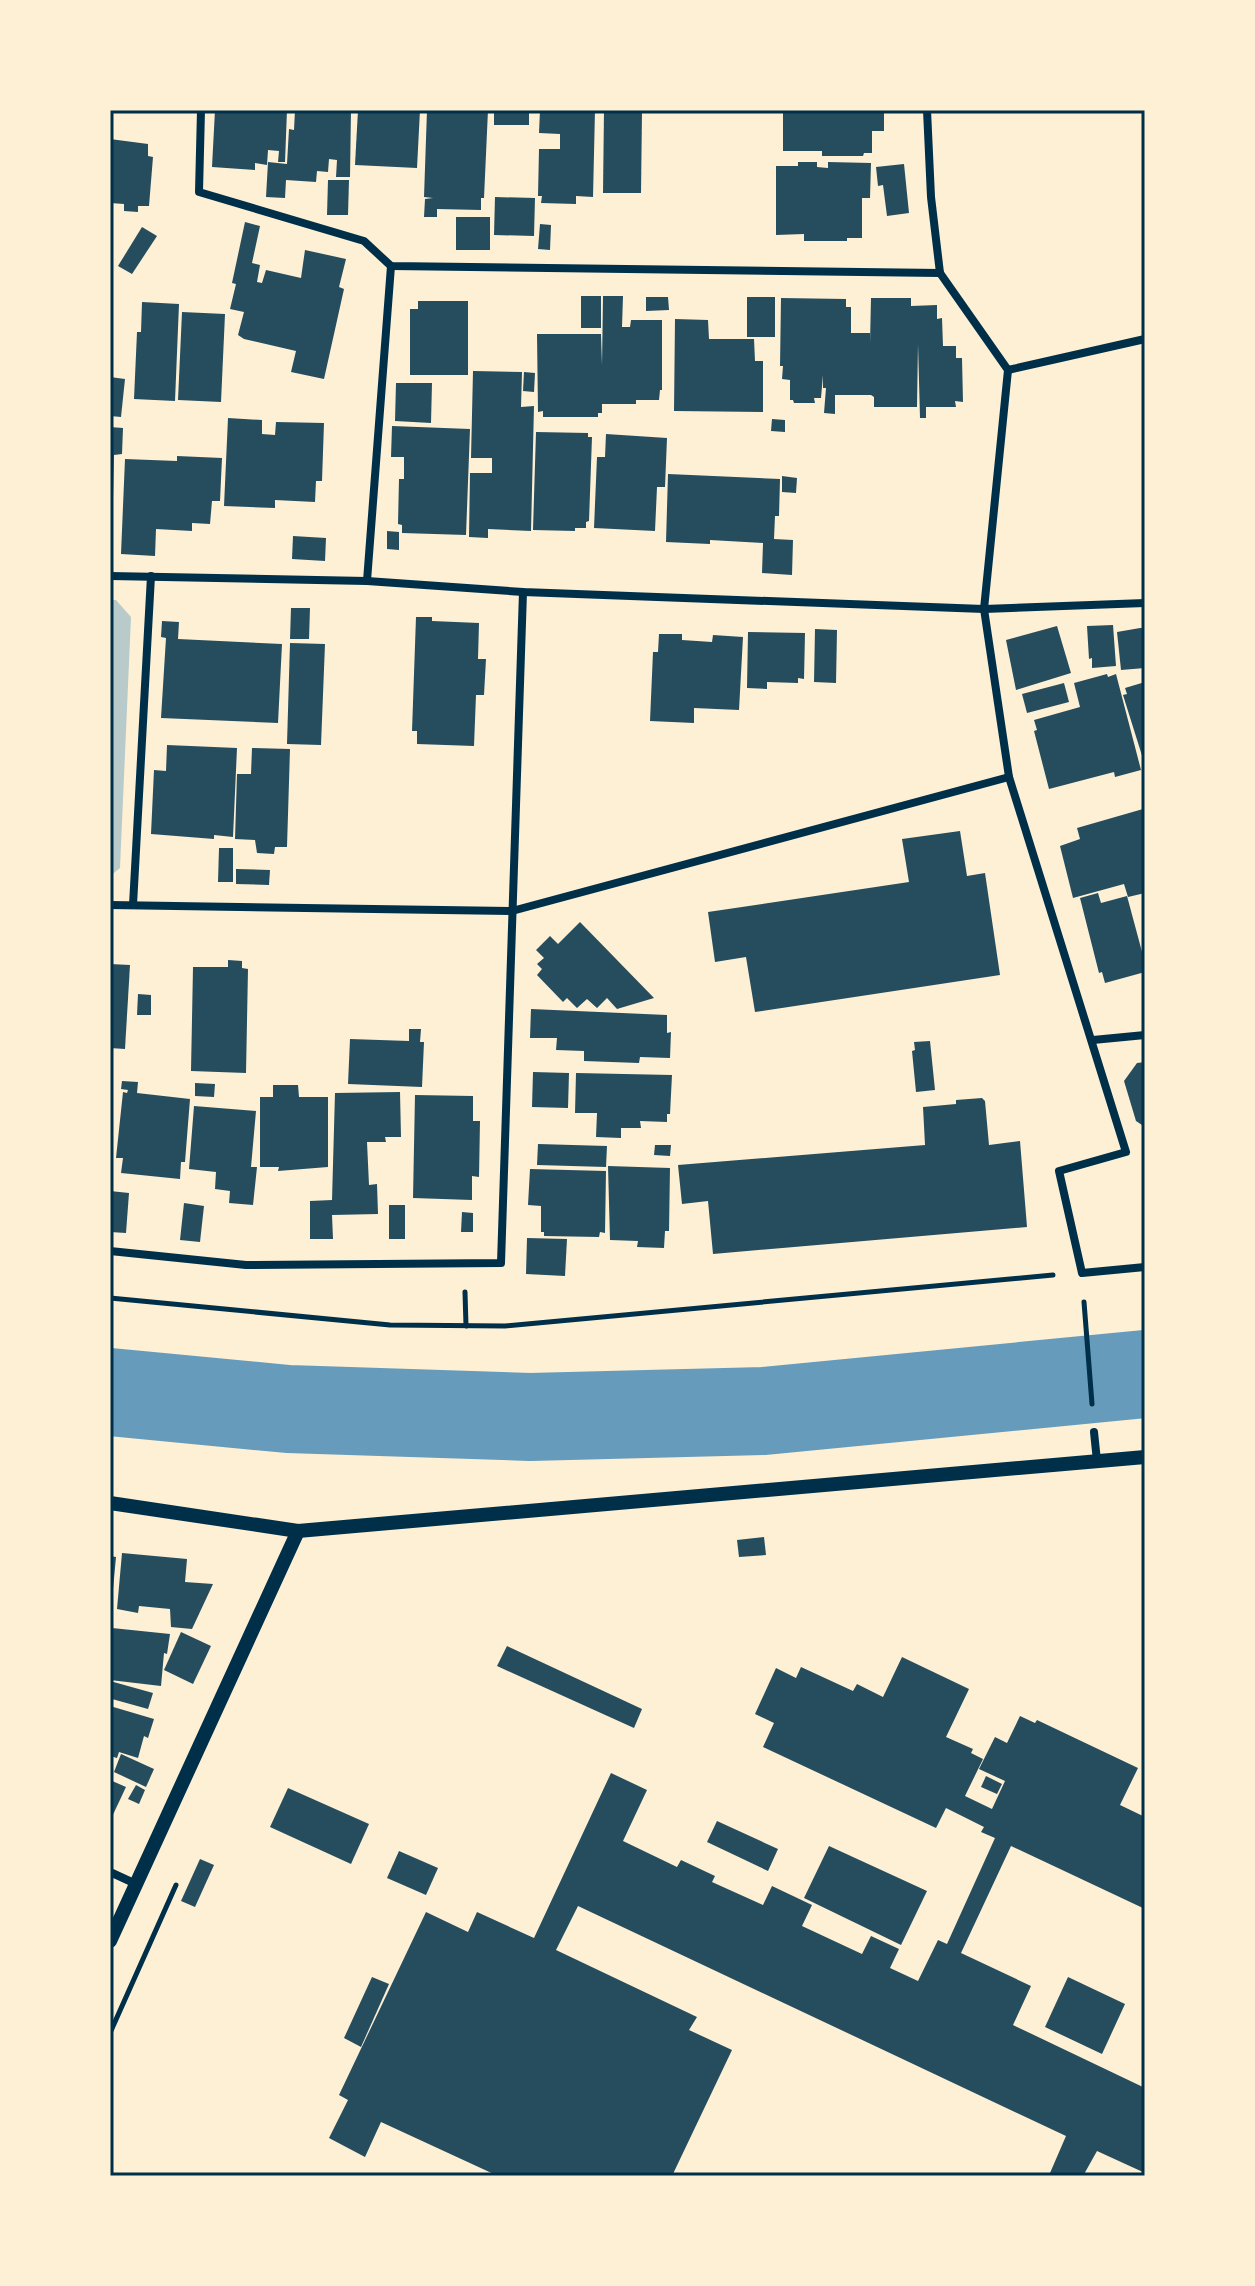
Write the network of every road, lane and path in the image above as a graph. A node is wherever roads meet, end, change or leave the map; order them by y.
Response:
1 (201, 110) edge
2 (927, 110) edge
3 (391, 266) junction
4 (940, 273) junction
5 (1145, 339) edge
6 (1008, 370) junction
7 (110, 576) edge
8 (151, 576) junction
9 (367, 581) junction
10 (523, 592) junction
11 (1145, 603) edge
12 (984, 609) junction
13 (1009, 777) junction
14 (110, 905) edge
15 (133, 905) junction
16 (512, 911) junction
17 (1145, 1035) edge
18 (1093, 1040) junction
19 (110, 1251) edge
20 (1145, 1267) edge
21 (1082, 1273) junction
22 (110, 1298) edge
23 (1084, 1301) dead end
24 (1094, 1432) joint
25 (1145, 1457) edge
26 (1097, 1461) junction
27 (110, 1503) edge
28 (298, 1531) junction
29 (110, 1872) edge
30 (136, 1884) junction
31 (110, 1941) edge

1 - 3 street
2 - 4 street
3 - 4 street
3 - 9 street
4 - 6 street
5 - 6 street
6 - 12 street
7 - 8 street
8 - 9 street
8 - 15 street
9 - 10 street
10 - 12 street
10 - 16 street
11 - 12 street
12 - 13 street
13 - 16 street
13 - 18 street
14 - 15 street
15 - 16 street
16 - 19 street
17 - 18 street
18 - 21 street
20 - 21 street
21 - 22 path
23 - 24 path
24 - 26 street
25 - 26 street
26 - 28 street
27 - 28 street
28 - 30 street
29 - 30 street
30 - 31 street

